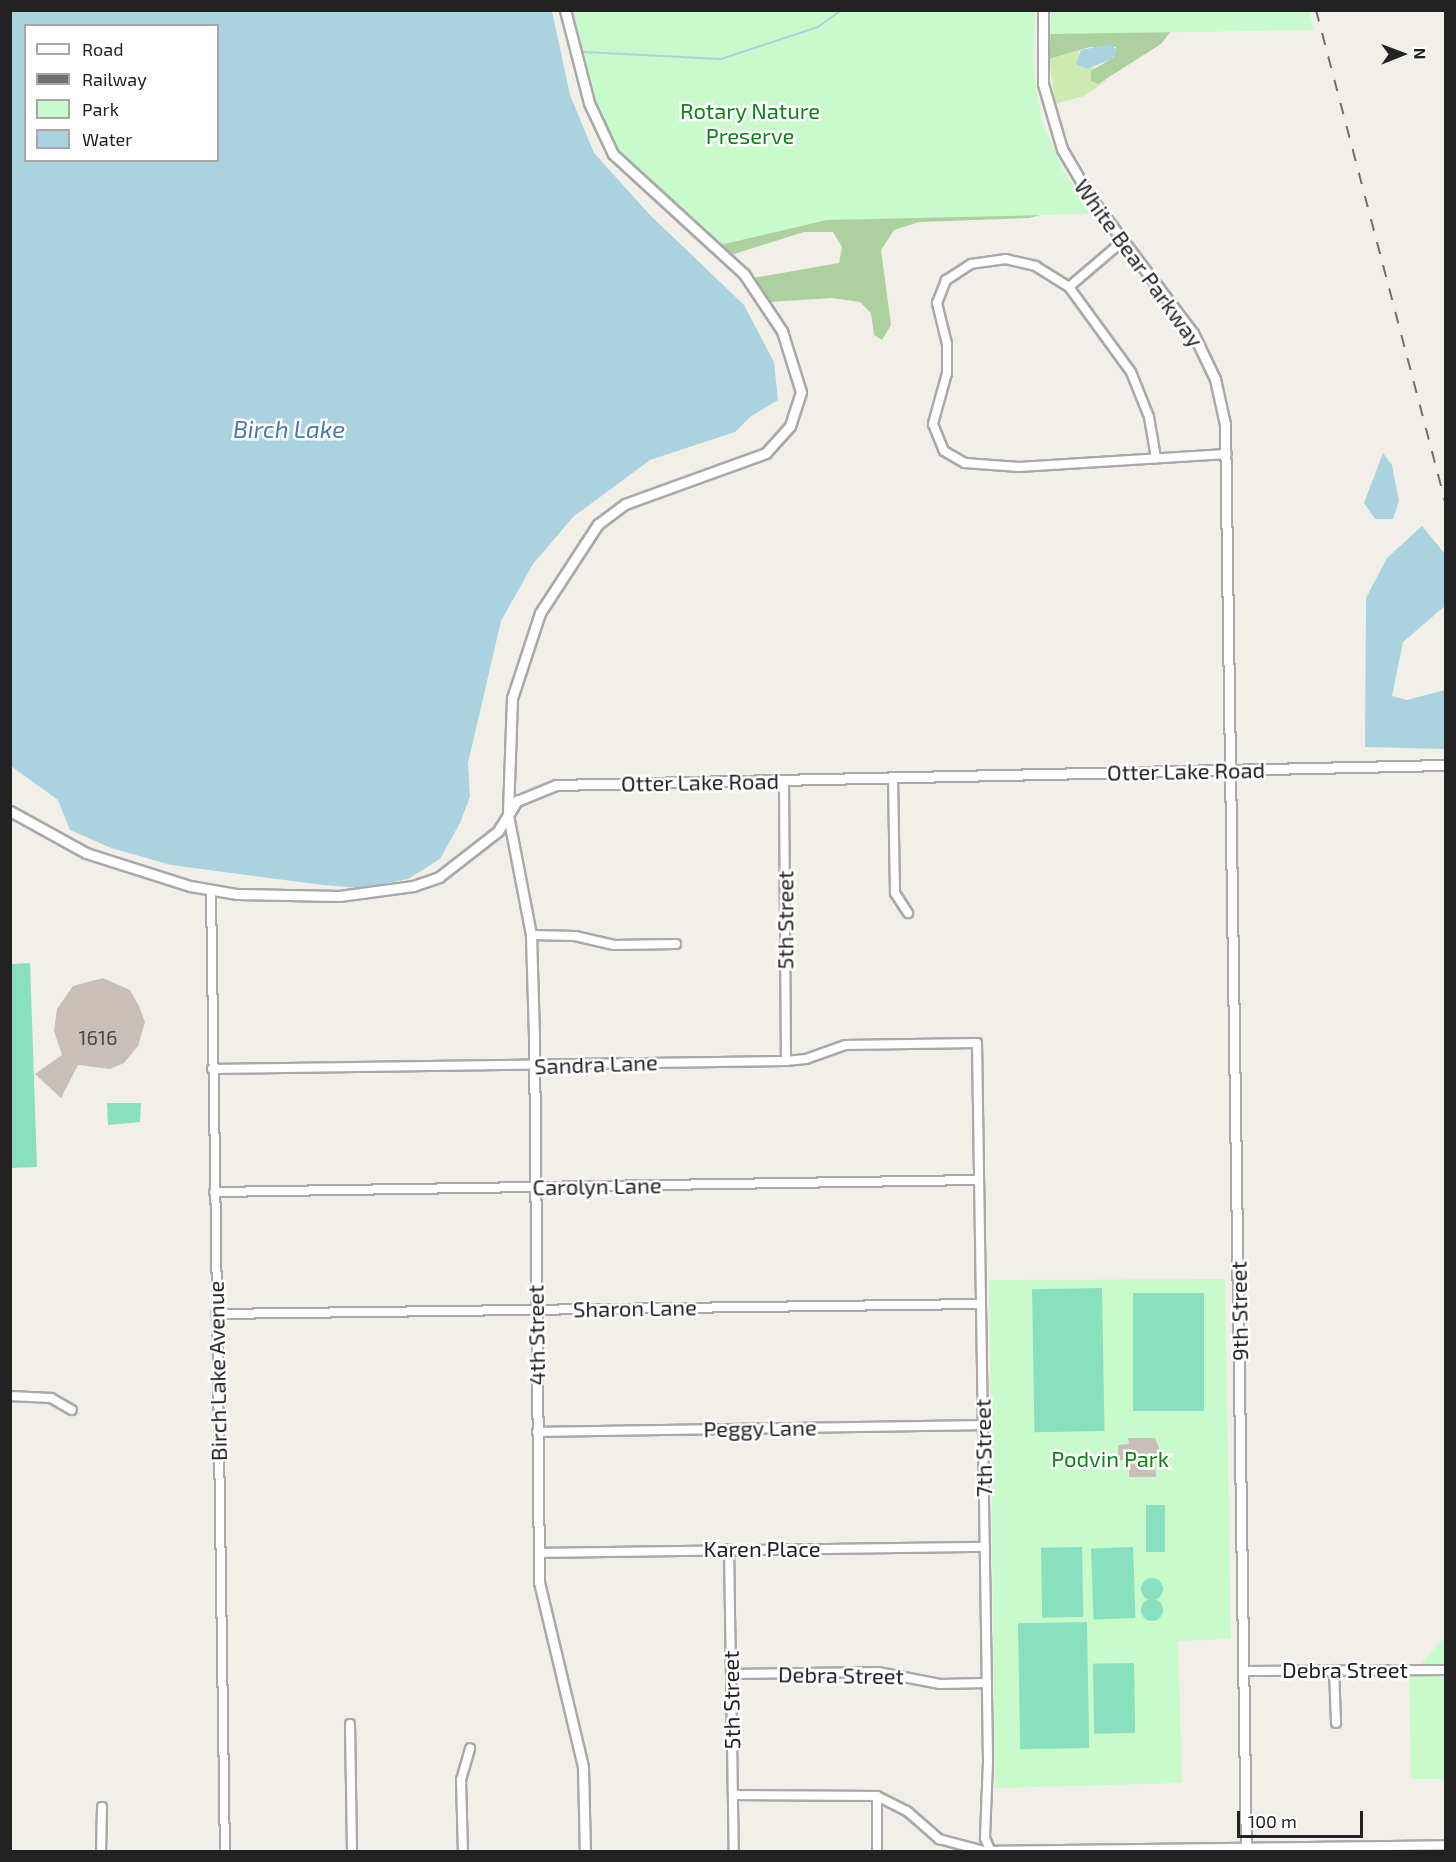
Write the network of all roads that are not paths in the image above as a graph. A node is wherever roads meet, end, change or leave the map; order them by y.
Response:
1 (565, 10) edge
2 (1043, 10) edge
3 (1124, 240) junction
4 (1069, 287) junction
5 (1227, 454) junction
6 (1156, 458) junction
7 (1446, 765) edge
8 (1233, 770) junction
9 (893, 778) junction
10 (784, 780) junction
11 (10, 811) edge
12 (508, 815) junction
13 (211, 891) junction
14 (908, 913) dead end
15 (531, 935) junction
16 (676, 944) dead end
17 (977, 1043) joint
18 (786, 1060) junction
19 (534, 1066) junction
20 (212, 1069) junction
21 (979, 1180) junction
22 (534, 1187) junction
23 (214, 1192) junction
24 (981, 1304) junction
25 (535, 1310) junction
26 (216, 1314) junction
27 (10, 1396) edge
28 (72, 1410) dead end
29 (983, 1425) junction
30 (537, 1432) junction
31 (985, 1547) junction
32 (729, 1549) junction
33 (538, 1553) junction
34 (1334, 1670) junction
35 (1446, 1670) edge
36 (1245, 1671) junction
37 (731, 1674) junction
38 (987, 1683) junction
39 (1336, 1723) dead end
40 (350, 1724) dead end
41 (470, 1748) dead end
42 (732, 1795) junction
43 (877, 1796) junction
44 (102, 1806) dead end
45 (1446, 1845) edge
46 (1246, 1849) edge
47 (101, 1851) edge
48 (225, 1851) edge
49 (352, 1851) edge
50 (463, 1851) edge
51 (585, 1851) edge
52 (734, 1851) edge
53 (877, 1851) edge
54 (991, 1851) edge
55 (1113, 1851) edge

1 - 12 street, 4th Street
2 - 3 street, White Bear Parkway
3 - 4 street
3 - 5 street, White Bear Parkway
4 - 6 street
4 - 6 street
5 - 6 street
5 - 8 street, White Bear Parkway
7 - 8 street, Otter Lake Road
8 - 9 street, Otter Lake Road
8 - 36 street, 9th Street
9 - 10 street, Otter Lake Road
9 - 14 street
10 - 12 street, Otter Lake Road
10 - 18 street, 5th Street
11 - 13 street, Otter Lake Road
12 - 13 street, Otter Lake Road
12 - 15 street, 4th Street
13 - 20 street, Birch Lake Avenue
15 - 16 street
15 - 19 street, 4th Street
17 - 18 street, Sandra Lane
17 - 21 street, 7th Street
18 - 19 street, Sandra Lane
19 - 20 street, Sandra Lane
19 - 22 street, 4th Street
20 - 23 street, Birch Lake Avenue
21 - 22 street, Carolyn Lane
21 - 24 street, 7th Street
22 - 23 street, Carolyn Lane
22 - 25 street, 4th Street
23 - 26 street, Birch Lake Avenue
24 - 25 street, Sharon Lane
24 - 29 street, 7th Street
25 - 26 street, Sharon Lane
25 - 30 street, 4th Street
26 - 48 street, Birch Lake Avenue
27 - 28 street
29 - 30 street, Peggy Lane
29 - 31 street, 7th Street
30 - 33 street, 4th Street
31 - 32 street, Karen Place
31 - 38 street, 7th Street
32 - 33 street, Karen Place
32 - 37 street, 5th Street
33 - 51 street, 4th Street
34 - 35 street, Debra Street
34 - 36 street, Debra Street
34 - 39 street
36 - 46 street, 9th Street
37 - 38 street, Debra Street
37 - 42 street, 5th Street
38 - 54 street, 7th Street
40 - 49 street
41 - 50 street
42 - 43 street
42 - 52 street, 5th Street
43 - 53 street
43 - 54 street
44 - 47 street
45 - 46 street
46 - 55 street
54 - 55 street

